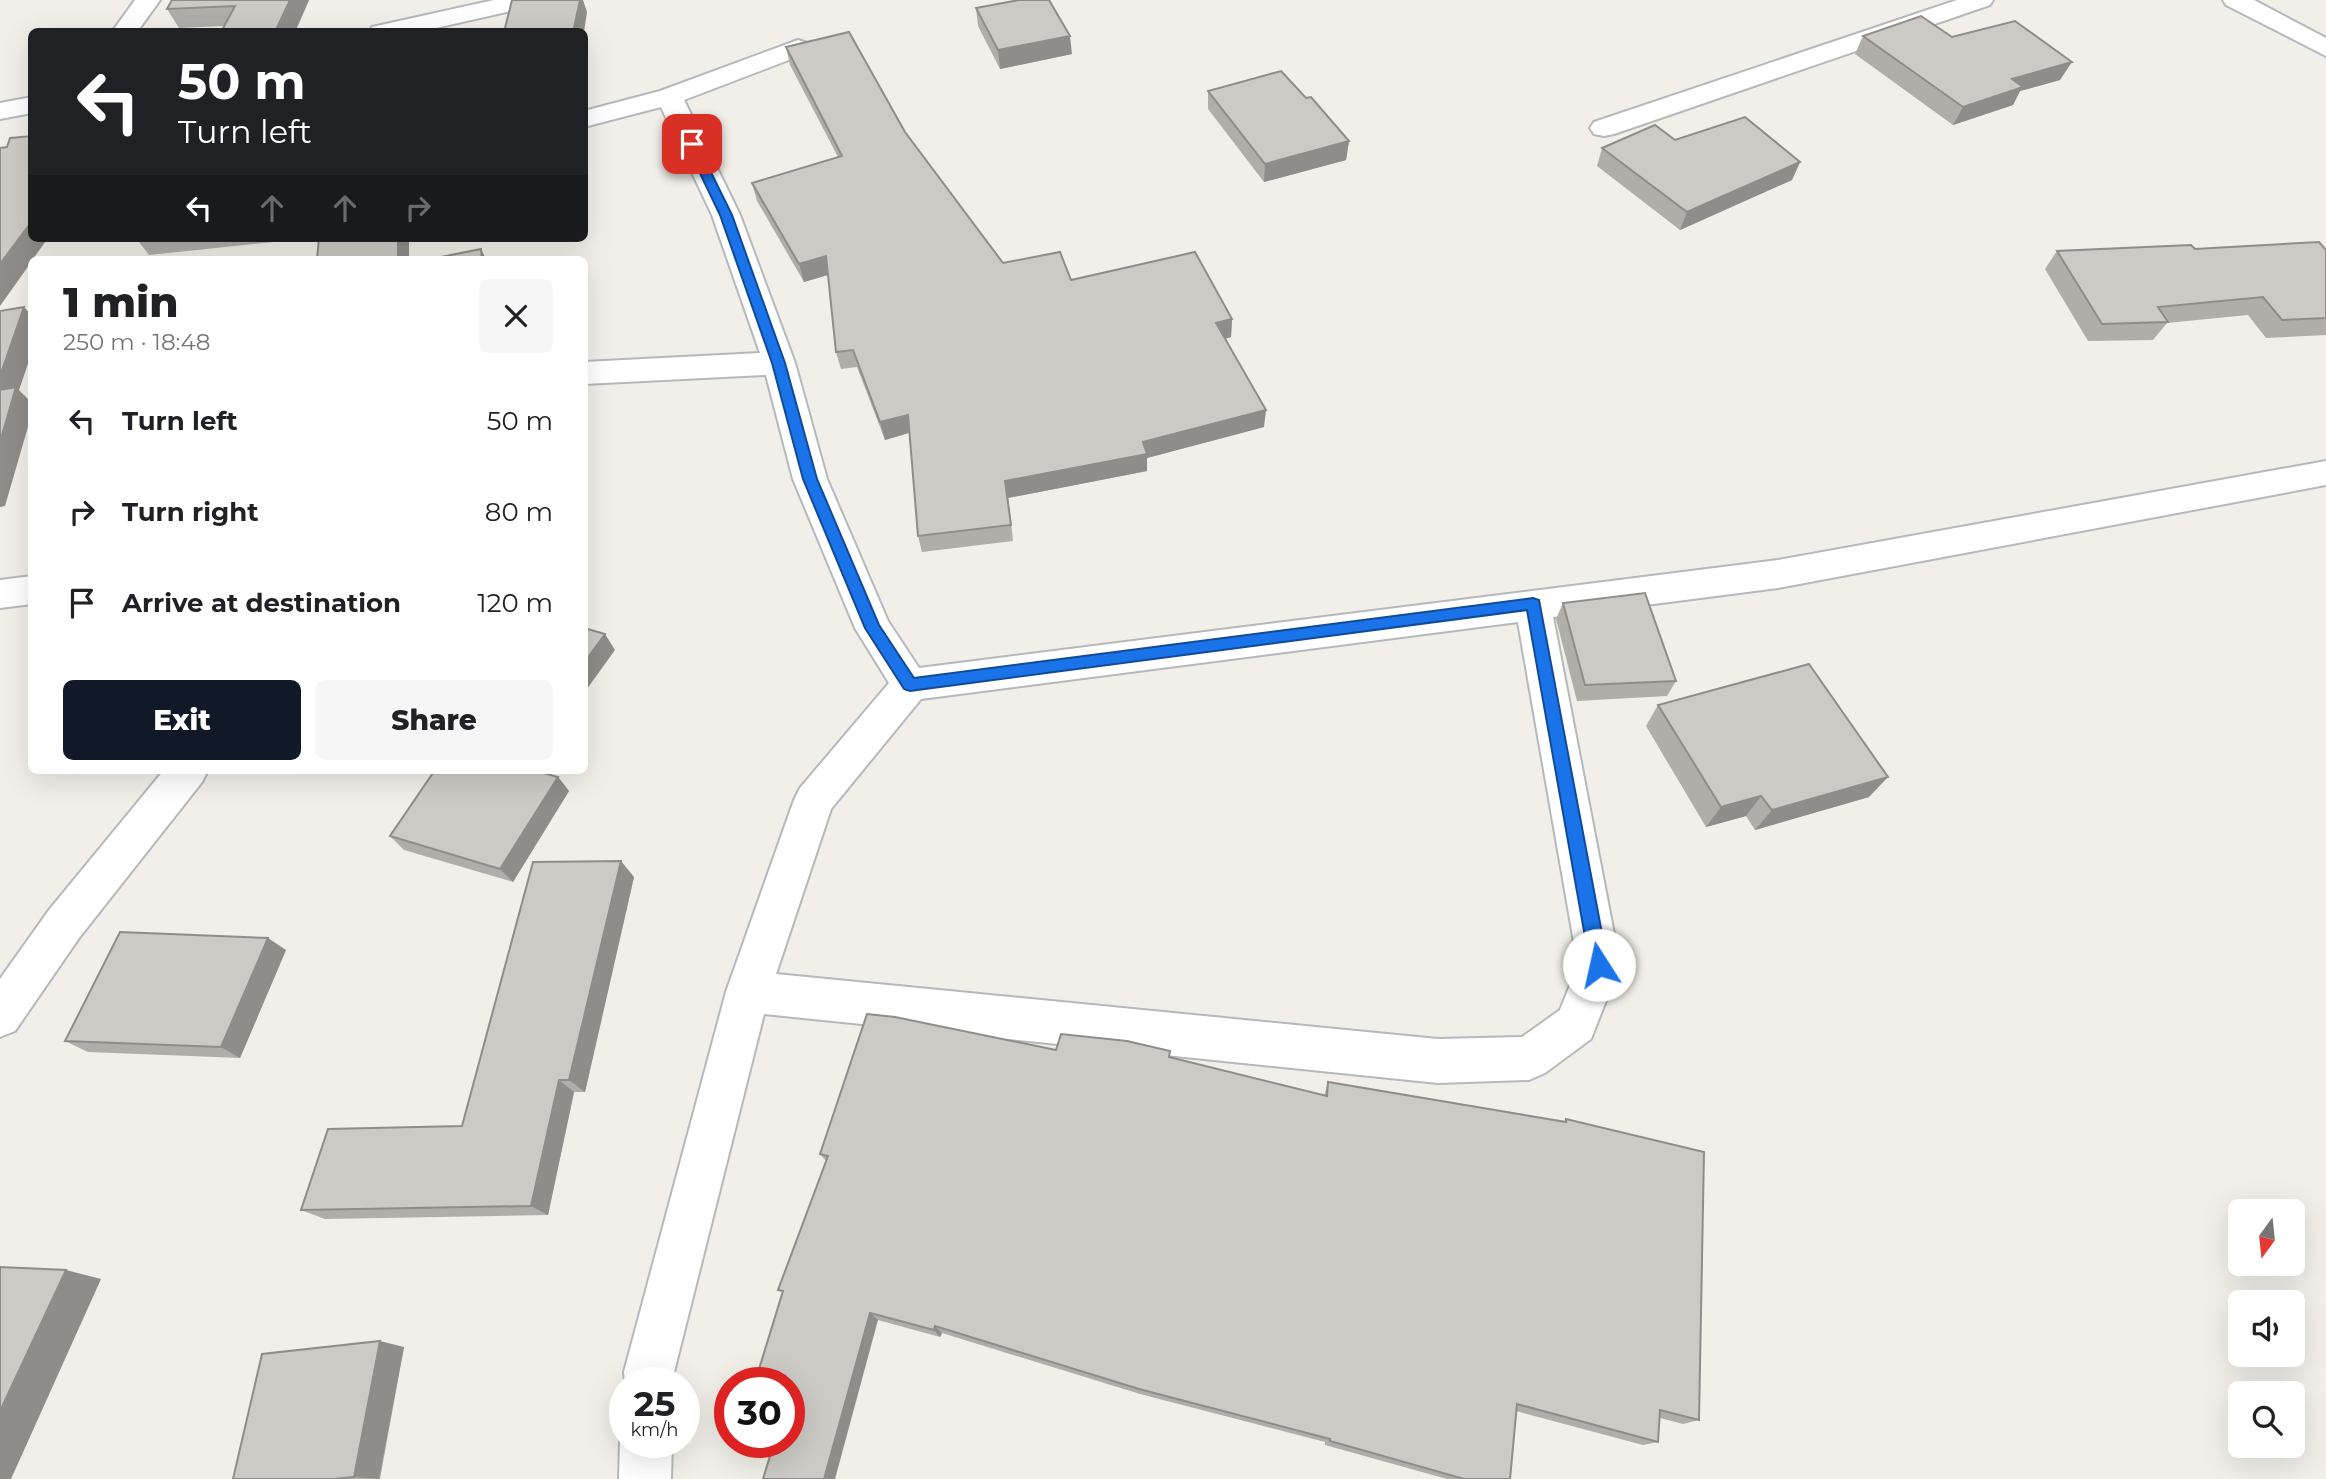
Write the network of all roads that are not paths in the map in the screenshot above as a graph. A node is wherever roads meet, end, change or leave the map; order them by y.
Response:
1 (148, 0) edge
2 (528, 0) edge
3 (1981, 0) edge
4 (2235, 0) edge
5 (472, 22) edge
6 (127, 28) edge
7 (417, 28) edge
8 (798, 48) edge
9 (2326, 48) edge
10 (669, 97) junction
11 (28, 105) edge
12 (0, 111) edge
13 (588, 119) edge
14 (1604, 128) dead end
15 (779, 363) junction
16 (588, 373) edge
17 (2326, 473) edge
18 (28, 590) edge
19 (0, 594) edge
20 (1533, 604) junction
21 (910, 685) junction
22 (185, 774) edge
23 (748, 992) junction
24 (0, 1016) edge
25 (653, 1367) edge
26 (646, 1458) edge
27 (645, 1479) edge

1 - 6 street
2 - 5 street
3 - 14 street
4 - 9 street
5 - 7 street
8 - 10 street
10 - 13 street
10 - 15 street
11 - 12 street
15 - 16 street
15 - 21 street
17 - 20 street
18 - 19 street
20 - 21 street
20 - 23 street
21 - 23 street
22 - 24 street
23 - 25 street
26 - 27 street

